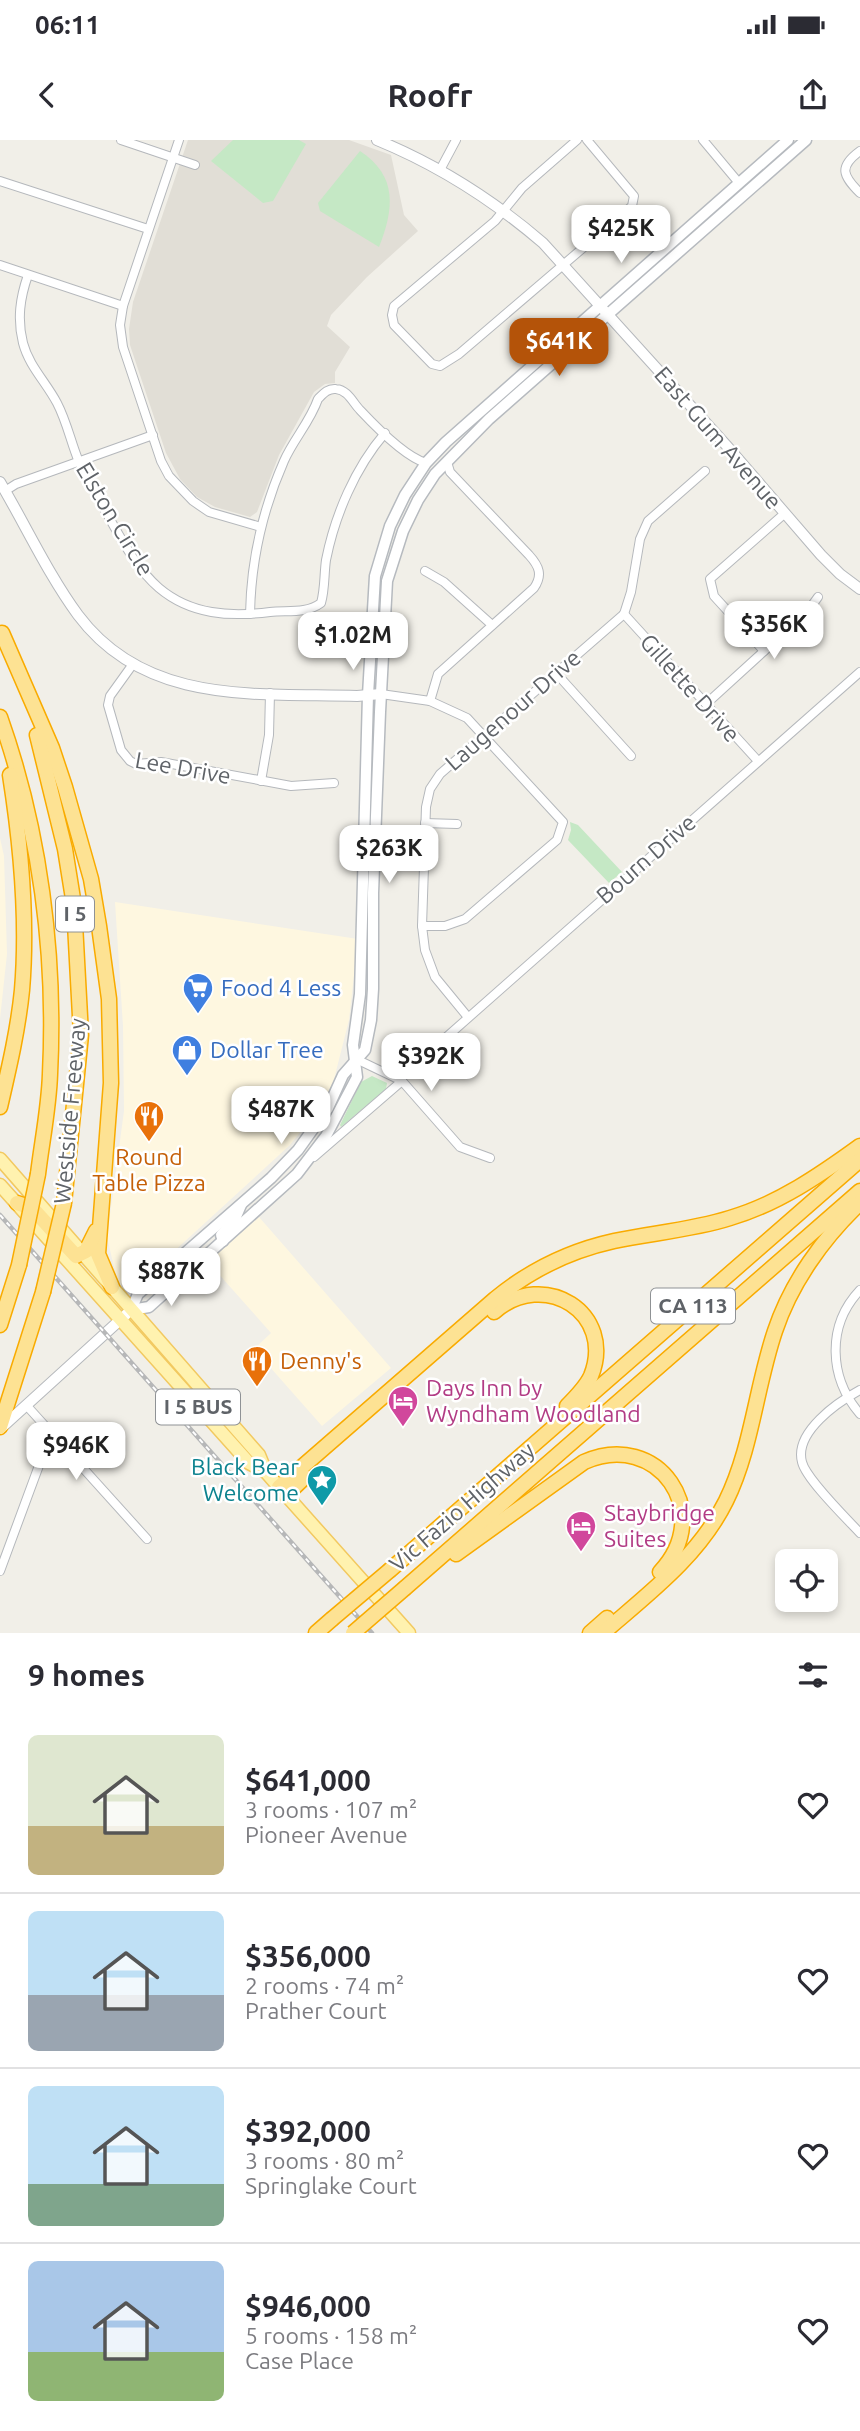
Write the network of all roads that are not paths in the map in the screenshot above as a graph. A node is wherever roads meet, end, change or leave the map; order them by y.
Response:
1 (121, 140) edge
2 (179, 140) edge
3 (377, 140) edge
4 (456, 140) edge
5 (577, 140) edge
6 (587, 140) edge
7 (703, 140) edge
8 (788, 140) edge
9 (806, 140) edge
10 (860, 151) edge
11 (172, 158) junction
12 (195, 165) dead end
13 (440, 170) junction
14 (0, 181) edge
15 (739, 183) junction
16 (860, 193) edge
17 (503, 211) junction
18 (148, 229) junction
19 (0, 265) edge
20 (565, 265) junction
21 (28, 275) junction
22 (600, 304) junction
23 (123, 306) junction
24 (608, 314) junction
25 (385, 433) junction
26 (153, 435) junction
27 (79, 461) junction
28 (447, 462) junction
29 (426, 463) junction
30 (705, 471) dead end
31 (3, 486) edge
32 (784, 513) junction
33 (261, 527) junction
34 (425, 571) dead end
35 (860, 589) edge
36 (818, 597) dead end
37 (250, 614) junction
38 (624, 614) junction
39 (492, 625) junction
40 (1, 631) edge
41 (764, 651) junction
42 (133, 664) junction
43 (860, 672) edge
44 (556, 673) junction
45 (270, 693) junction
46 (381, 694) junction
47 (368, 695) junction
48 (430, 701) junction
49 (706, 704) junction
50 (1, 721) edge
51 (484, 735) junction
52 (631, 756) dead end
53 (758, 761) junction
54 (261, 781) junction
55 (334, 783) dead end
56 (425, 823) junction
57 (457, 824) dead end
58 (362, 899) junction
59 (422, 926) junction
60 (373, 969) junction
61 (467, 1016) junction
62 (433, 1048) dead end
63 (356, 1059) junction
64 (402, 1082) junction
65 (0, 1107) edge
66 (860, 1146) edge
67 (490, 1157) dead end
68 (0, 1159) edge
69 (860, 1160) edge
70 (309, 1161) junction
71 (0, 1185) edge
72 (260, 1188) junction
73 (860, 1191) edge
74 (17, 1203) junction
75 (242, 1203) junction
76 (860, 1203) edge
77 (99, 1224) junction
78 (243, 1224) junction
79 (223, 1241) junction
80 (83, 1254) junction
81 (112, 1287) junction
82 (860, 1290) edge
83 (131, 1310) junction
84 (120, 1320) junction
85 (0, 1325) edge
86 (860, 1390) edge
87 (847, 1398) junction
88 (27, 1406) junction
89 (199, 1409) junction
90 (860, 1413) edge
91 (0, 1428) edge
92 (238, 1431) junction
93 (51, 1433) junction
94 (526, 1453) junction
95 (266, 1472) junction
96 (282, 1491) junction
97 (860, 1533) edge
98 (146, 1539) dead end
99 (0, 1571) edge
100 (405, 1588) junction
101 (316, 1633) edge
102 (353, 1633) edge
103 (409, 1633) edge
104 (590, 1633) edge
105 (603, 1633) edge

1 - 11 street
2 - 11 street
3 - 13 street, East Gum Avenue
4 - 13 street
5 - 17 street
6 - 20 street
7 - 15 street
8 - 15 main road
9 - 24 main road
10 - 16 street
11 - 12 street
11 - 18 street
13 - 17 street, East Gum Avenue
14 - 18 street
15 - 22 main road
17 - 20 street, East Gum Avenue
17 - 20 street
18 - 23 street
19 - 21 street
20 - 22 street, East Gum Avenue
21 - 23 street
21 - 27 street, Elston Circle
22 - 24 street, East Gum Avenue
22 - 29 main road
23 - 26 street
24 - 28 main road
24 - 32 street, East Gum Avenue
25 - 29 street
25 - 33 street
25 - 37 street, Elston Circle
26 - 27 street
26 - 33 street
27 - 31 street
27 - 37 street, Elston Circle
28 - 39 street
28 - 46 main road
29 - 47 main road
30 - 38 street
31 - 42 street
32 - 35 street, East Gum Avenue
32 - 41 street
33 - 37 street
34 - 39 street
36 - 41 street
38 - 44 street, Laugenour Drive
38 - 49 street, Gillette Drive
39 - 48 street
40 - 77 highway
40 - 91 highway, Westside Freeway / I 5, bridge
41 - 49 street
42 - 45 street
42 - 54 street, Lee Drive
43 - 53 street, Bourn Drive
44 - 51 street, Laugenour Drive
44 - 52 street
45 - 47 street
45 - 54 street
46 - 47 street
46 - 48 street
46 - 60 main road
47 - 58 main road
48 - 51 street
49 - 53 street, Gillette Drive
50 - 65 highway
50 - 85 highway, Westside Freeway / I 5, bridge
51 - 56 street, Laugenour Drive
51 - 59 street
53 - 61 street, Bourn Drive
54 - 55 street
56 - 57 street
56 - 59 street, Laugenour Drive
58 - 60 main road
58 - 63 main road
59 - 61 street, Laugenour Drive
60 - 63 main road
61 - 62 street, Bourn Drive
63 - 64 street
63 - 70 main road
63 - 72 main road
64 - 67 street
64 - 70 street
66 - 96 highway
68 - 80 main road
69 - 94 highway, Vic Fazio Highway / CA 113
70 - 78 main road
71 - 74 main road
72 - 75 main road
72 - 78 main road
73 - 100 highway, Vic Fazio Highway / CA 113
74 - 80 highway
74 - 84 main road
75 - 79 main road
75 - 83 main road
76 - 105 highway
77 - 80 highway
77 - 81 highway
78 - 79 main road
79 - 83 main road
80 - 81 main road, I 5 BUS
81 - 83 main road, I 5 BUS
82 - 87 street
83 - 84 main road
83 - 92 main road, I 5 BUS
84 - 88 street
84 - 89 main road, I 5 BUS
86 - 87 street
87 - 90 street
87 - 97 street
88 - 91 street
88 - 93 street
89 - 92 main road
89 - 95 main road, I 5 BUS
92 - 95 main road, I 5 BUS
93 - 98 street
93 - 99 street
94 - 96 highway
94 - 101 highway, Vic Fazio Highway / CA 113, bridge
95 - 96 main road, I 5 BUS
96 - 103 main road, I 5 BUS
100 - 102 highway, Vic Fazio Highway / CA 113, bridge
100 - 104 highway

